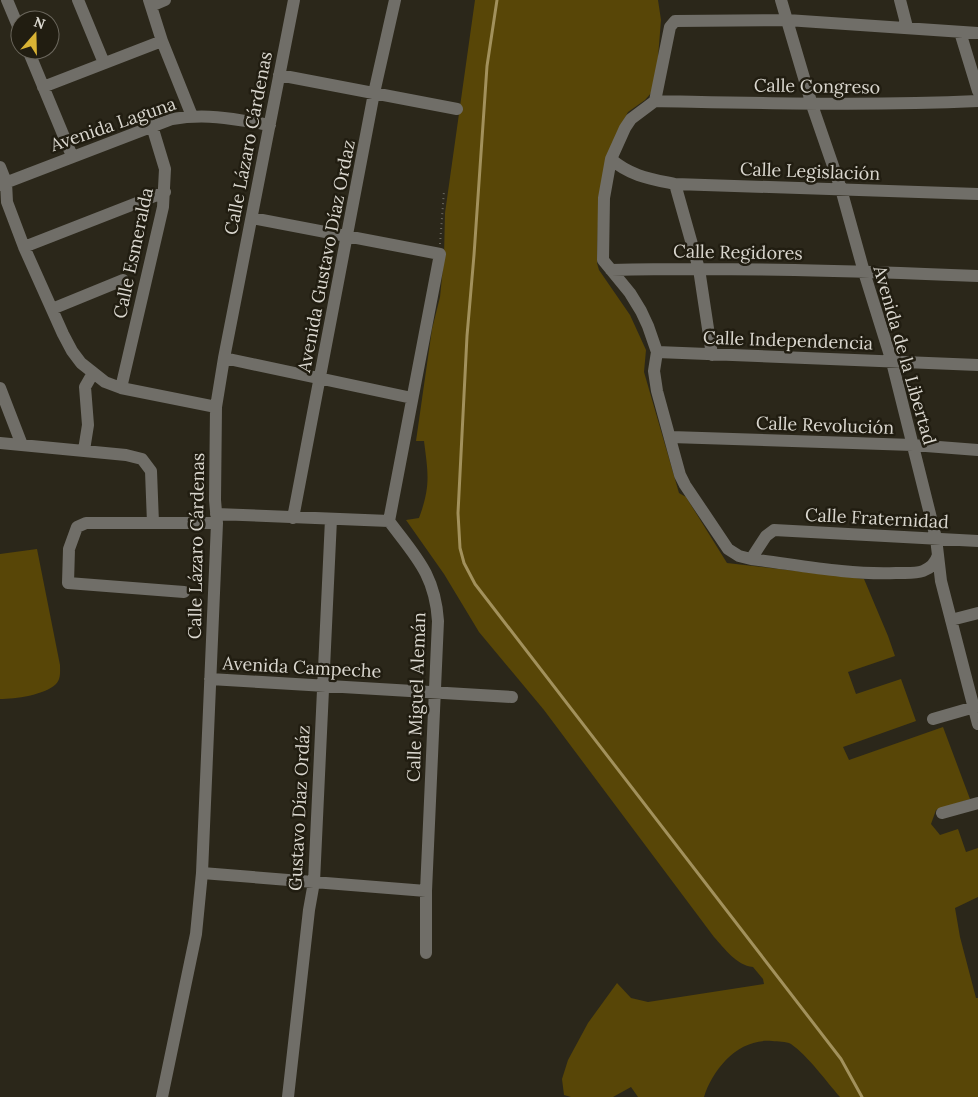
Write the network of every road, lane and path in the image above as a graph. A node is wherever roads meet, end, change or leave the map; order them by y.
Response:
1 (78, 0) edge
2 (165, 0) edge
3 (294, 0) edge
4 (395, 0) edge
5 (781, 0) edge
6 (900, 0) edge
7 (150, 3) edge
8 (787, 20) junction
9 (907, 27) junction
10 (960, 32) junction
11 (978, 33) edge
12 (162, 41) junction
13 (32, 60) edge
14 (104, 63) junction
15 (279, 75) junction
16 (43, 87) junction
17 (978, 91) edge
18 (374, 93) junction
19 (655, 101) junction
20 (978, 101) edge
21 (812, 105) junction
22 (458, 109) dead end
23 (192, 116) junction
24 (152, 126) junction
25 (270, 126) junction
26 (72, 156) junction
27 (612, 159) junction
28 (0, 166) edge
29 (3, 184) edge
30 (675, 184) junction
31 (841, 189) junction
32 (444, 191) dead end
33 (165, 192) junction
34 (978, 194) edge
35 (3, 199) edge
36 (252, 218) junction
37 (347, 236) junction
38 (24, 247) junction
39 (440, 254) junction
40 (699, 269) junction
41 (611, 270) junction
42 (864, 272) junction
43 (978, 276) edge
44 (123, 280) dead end
45 (52, 309) junction
46 (656, 352) junction
47 (712, 355) junction
48 (224, 358) junction
49 (892, 362) junction
50 (978, 364) edge
51 (93, 374) junction
52 (320, 378) junction
53 (0, 388) edge
54 (121, 388) junction
55 (412, 398) junction
56 (216, 407) junction
57 (671, 437) junction
58 (0, 443) edge
59 (22, 445) junction
60 (913, 445) junction
61 (84, 450) junction
62 (978, 450) edge
63 (216, 518) junction
64 (293, 518) junction
65 (331, 519) junction
66 (389, 520) junction
67 (154, 523) junction
68 (936, 538) junction
69 (978, 541) edge
70 (938, 555) junction
71 (751, 559) junction
72 (184, 592) dead end
73 (978, 613) edge
74 (951, 620) junction
75 (210, 680) junction
76 (323, 686) junction
77 (435, 692) junction
78 (512, 697) dead end
79 (975, 706) edge
80 (933, 718) dead end
81 (978, 724) edge
82 (978, 803) edge
83 (942, 813) dead end
84 (202, 873) junction
85 (314, 882) junction
86 (426, 891) junction
87 (426, 953) dead end
88 (162, 1097) edge
89 (288, 1097) edge

1 - 14 street
2 - 7 street
3 - 15 street, Calle Lázaro Cárdenas
4 - 18 street, Avenida Gustavo Díaz Ordaz
5 - 8 street, Avenida de la Libertad
6 - 9 street
7 - 12 street
8 - 9 street
8 - 19 street
8 - 21 street, Avenida de la Libertad
9 - 10 street
10 - 11 street
10 - 17 street
12 - 14 street
12 - 23 street
13 - 16 street
14 - 16 street
15 - 18 street
15 - 25 street, Calle Lázaro Cárdenas
16 - 26 street
18 - 22 street
18 - 37 street, Avenida Gustavo Díaz Ordaz
19 - 21 street, Calle Congreso
19 - 27 street
20 - 21 street, Calle Congreso
21 - 31 street, Avenida de la Libertad
23 - 24 street, Avenida Laguna
23 - 25 street, Avenida Laguna
24 - 26 street, Avenida Laguna
24 - 33 street, Calle Esmeralda
25 - 36 street, Calle Lázaro Cárdenas
26 - 29 street, Avenida Laguna
27 - 30 street, Calle Legislación
27 - 41 street
28 - 29 street
29 - 35 street
30 - 31 street, Calle Legislación
30 - 40 street
31 - 34 street, Calle Legislación
31 - 42 street, Avenida de la Libertad
32 - 39 path
33 - 38 street
33 - 54 street, Calle Esmeralda
35 - 38 street
36 - 37 street
36 - 48 street, Calle Lázaro Cárdenas
37 - 39 street
37 - 52 street, Avenida Gustavo Díaz Ordaz
38 - 45 street
39 - 55 street
40 - 41 street, Calle Regidores
40 - 42 street, Calle Regidores
40 - 47 street
41 - 46 street
42 - 43 street, Calle Regidores
42 - 49 street, Avenida de la Libertad
44 - 45 street
45 - 51 street
46 - 47 street, Calle Independencia
46 - 57 street
47 - 49 street, Calle Independencia
48 - 52 street
48 - 56 street, Calle Lázaro Cárdenas
49 - 50 street, Calle Independencia
49 - 60 street, Avenida de la Libertad
51 - 54 street
51 - 61 street
52 - 55 street
52 - 64 street, Avenida Gustavo Díaz Ordaz
53 - 59 street
54 - 56 street
55 - 66 street
56 - 63 street, Calle Lázaro Cárdenas
57 - 60 street, Calle Revolución
57 - 71 street
58 - 59 street
59 - 61 street
60 - 62 street, Calle Revolución
60 - 68 street, Avenida de la Libertad
61 - 67 street
63 - 64 street
63 - 67 street
63 - 75 street, Calle Lázaro Cárdenas
64 - 65 street
65 - 66 street
65 - 76 street, Gustavo Díaz Ordáz
66 - 77 street, Calle Miguel Alemán
67 - 72 street
68 - 69 street, Calle Fraternidad
68 - 70 street, Avenida de la Libertad
68 - 71 street, Calle Fraternidad
70 - 71 street
70 - 74 street, Avenida de la Libertad
73 - 74 street
74 - 79 street, Avenida de la Libertad
75 - 76 street, Avenida Campeche
75 - 84 street, Calle Lázaro Cárdenas
76 - 77 street, Avenida Campeche
76 - 85 street, Gustavo Díaz Ordáz
77 - 78 street, Avenida Campeche
77 - 86 street, Calle Miguel Alemán
79 - 80 street
79 - 81 street, Avenida de la Libertad
82 - 83 street
84 - 85 street
84 - 88 street, Calle Lázaro Cárdenas
85 - 86 street
85 - 89 street, Gustavo Díaz Ordáz
86 - 87 street, Calle Miguel Alemán

